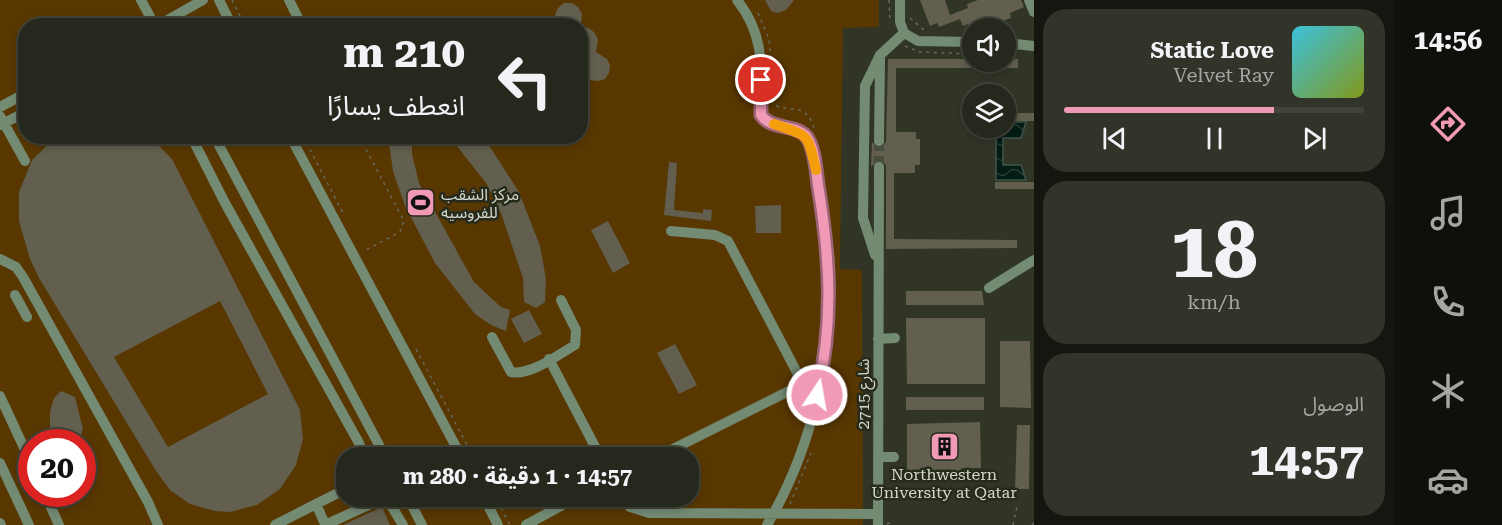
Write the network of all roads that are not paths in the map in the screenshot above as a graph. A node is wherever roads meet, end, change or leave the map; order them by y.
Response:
1 (141, 0) edge
2 (203, 0) edge
3 (219, 0) edge
4 (289, 0) edge
5 (737, 0) edge
6 (900, 0) edge
7 (1029, 0) edge
8 (1034, 12) edge
9 (151, 18) edge
10 (170, 18) edge
11 (228, 18) edge
12 (298, 18) edge
13 (904, 33) junction
14 (1034, 40) edge
15 (962, 42) edge
16 (1016, 43) edge
17 (1020, 43) junction
18 (1034, 46) edge
19 (880, 55) junction
20 (18, 97) edge
21 (0, 107) edge
22 (18, 115) edge
23 (2, 121) edge
24 (863, 133) junction
25 (195, 144) edge
26 (218, 144) edge
27 (294, 144) edge
28 (25, 160) dead end
29 (863, 176) junction
30 (671, 231) dead end
31 (0, 259) edge
32 (1034, 260) edge
33 (878, 264) junction
34 (285, 269) junction
35 (267, 279) junction
36 (989, 288) dead end
37 (15, 295) dead end
38 (561, 300) dead end
39 (42, 310) junction
40 (313, 321) junction
41 (294, 330) junction
42 (492, 337) dead end
43 (878, 339) junction
44 (895, 339) dead end
45 (549, 359) junction
46 (803, 384) junction
47 (819, 386) junction
48 (350, 391) junction
49 (0, 396) edge
50 (333, 400) junction
51 (18, 435) edge
52 (360, 447) edge
53 (380, 447) edge
54 (456, 447) edge
55 (595, 447) edge
56 (677, 447) edge
57 (878, 457) junction
58 (894, 457) dead end
59 (0, 463) edge
60 (336, 494) edge
61 (316, 504) junction
62 (51, 507) edge
63 (413, 507) edge
64 (489, 507) edge
65 (559, 507) edge
66 (630, 507) edge
67 (827, 513) junction
68 (774, 514) junction
69 (878, 519) edge
70 (294, 521) edge
71 (325, 524) edge
72 (29, 525) edge
73 (59, 525) edge
74 (158, 525) edge
75 (275, 525) edge
76 (403, 525) edge
77 (422, 525) edge
78 (498, 525) edge
79 (526, 525) edge
80 (767, 525) edge
81 (827, 525) edge

1 - 9 street
2 - 10 street
3 - 11 street
4 - 12 street
5 - 47 street
6 - 13 street
7 - 8 street
13 - 15 street
13 - 19 street, شارع 2715
14 - 17 street
16 - 17 street
17 - 18 street
19 - 24 street, شارع 2715
19 - 24 street
20 - 21 street
22 - 23 street
23 - 28 street
24 - 29 street, شارع 2715
25 - 35 street
26 - 34 street
27 - 54 street
29 - 33 street, شارع 2715
29 - 33 street, شارع 2715
30 - 46 street
31 - 39 street
32 - 36 street
33 - 43 street, شارع 2715
34 - 35 street
34 - 40 street
35 - 41 street
37 - 39 street
38 - 45 street
39 - 74 street
40 - 41 street
40 - 48 street
41 - 50 street
42 - 45 street
43 - 44 street
43 - 57 street, شارع 2715
45 - 55 street
46 - 47 street
46 - 56 street
47 - 68 street
48 - 50 street
48 - 53 street
49 - 51 street
50 - 52 street
57 - 58 street
57 - 69 street, شارع 2715
59 - 72 street
60 - 61 street
61 - 70 street
61 - 71 street
62 - 73 street
63 - 77 street
64 - 78 street
65 - 79 street
66 - 68 street
67 - 68 street
67 - 69 street
67 - 81 street
68 - 80 street
70 - 75 street
71 - 76 street

